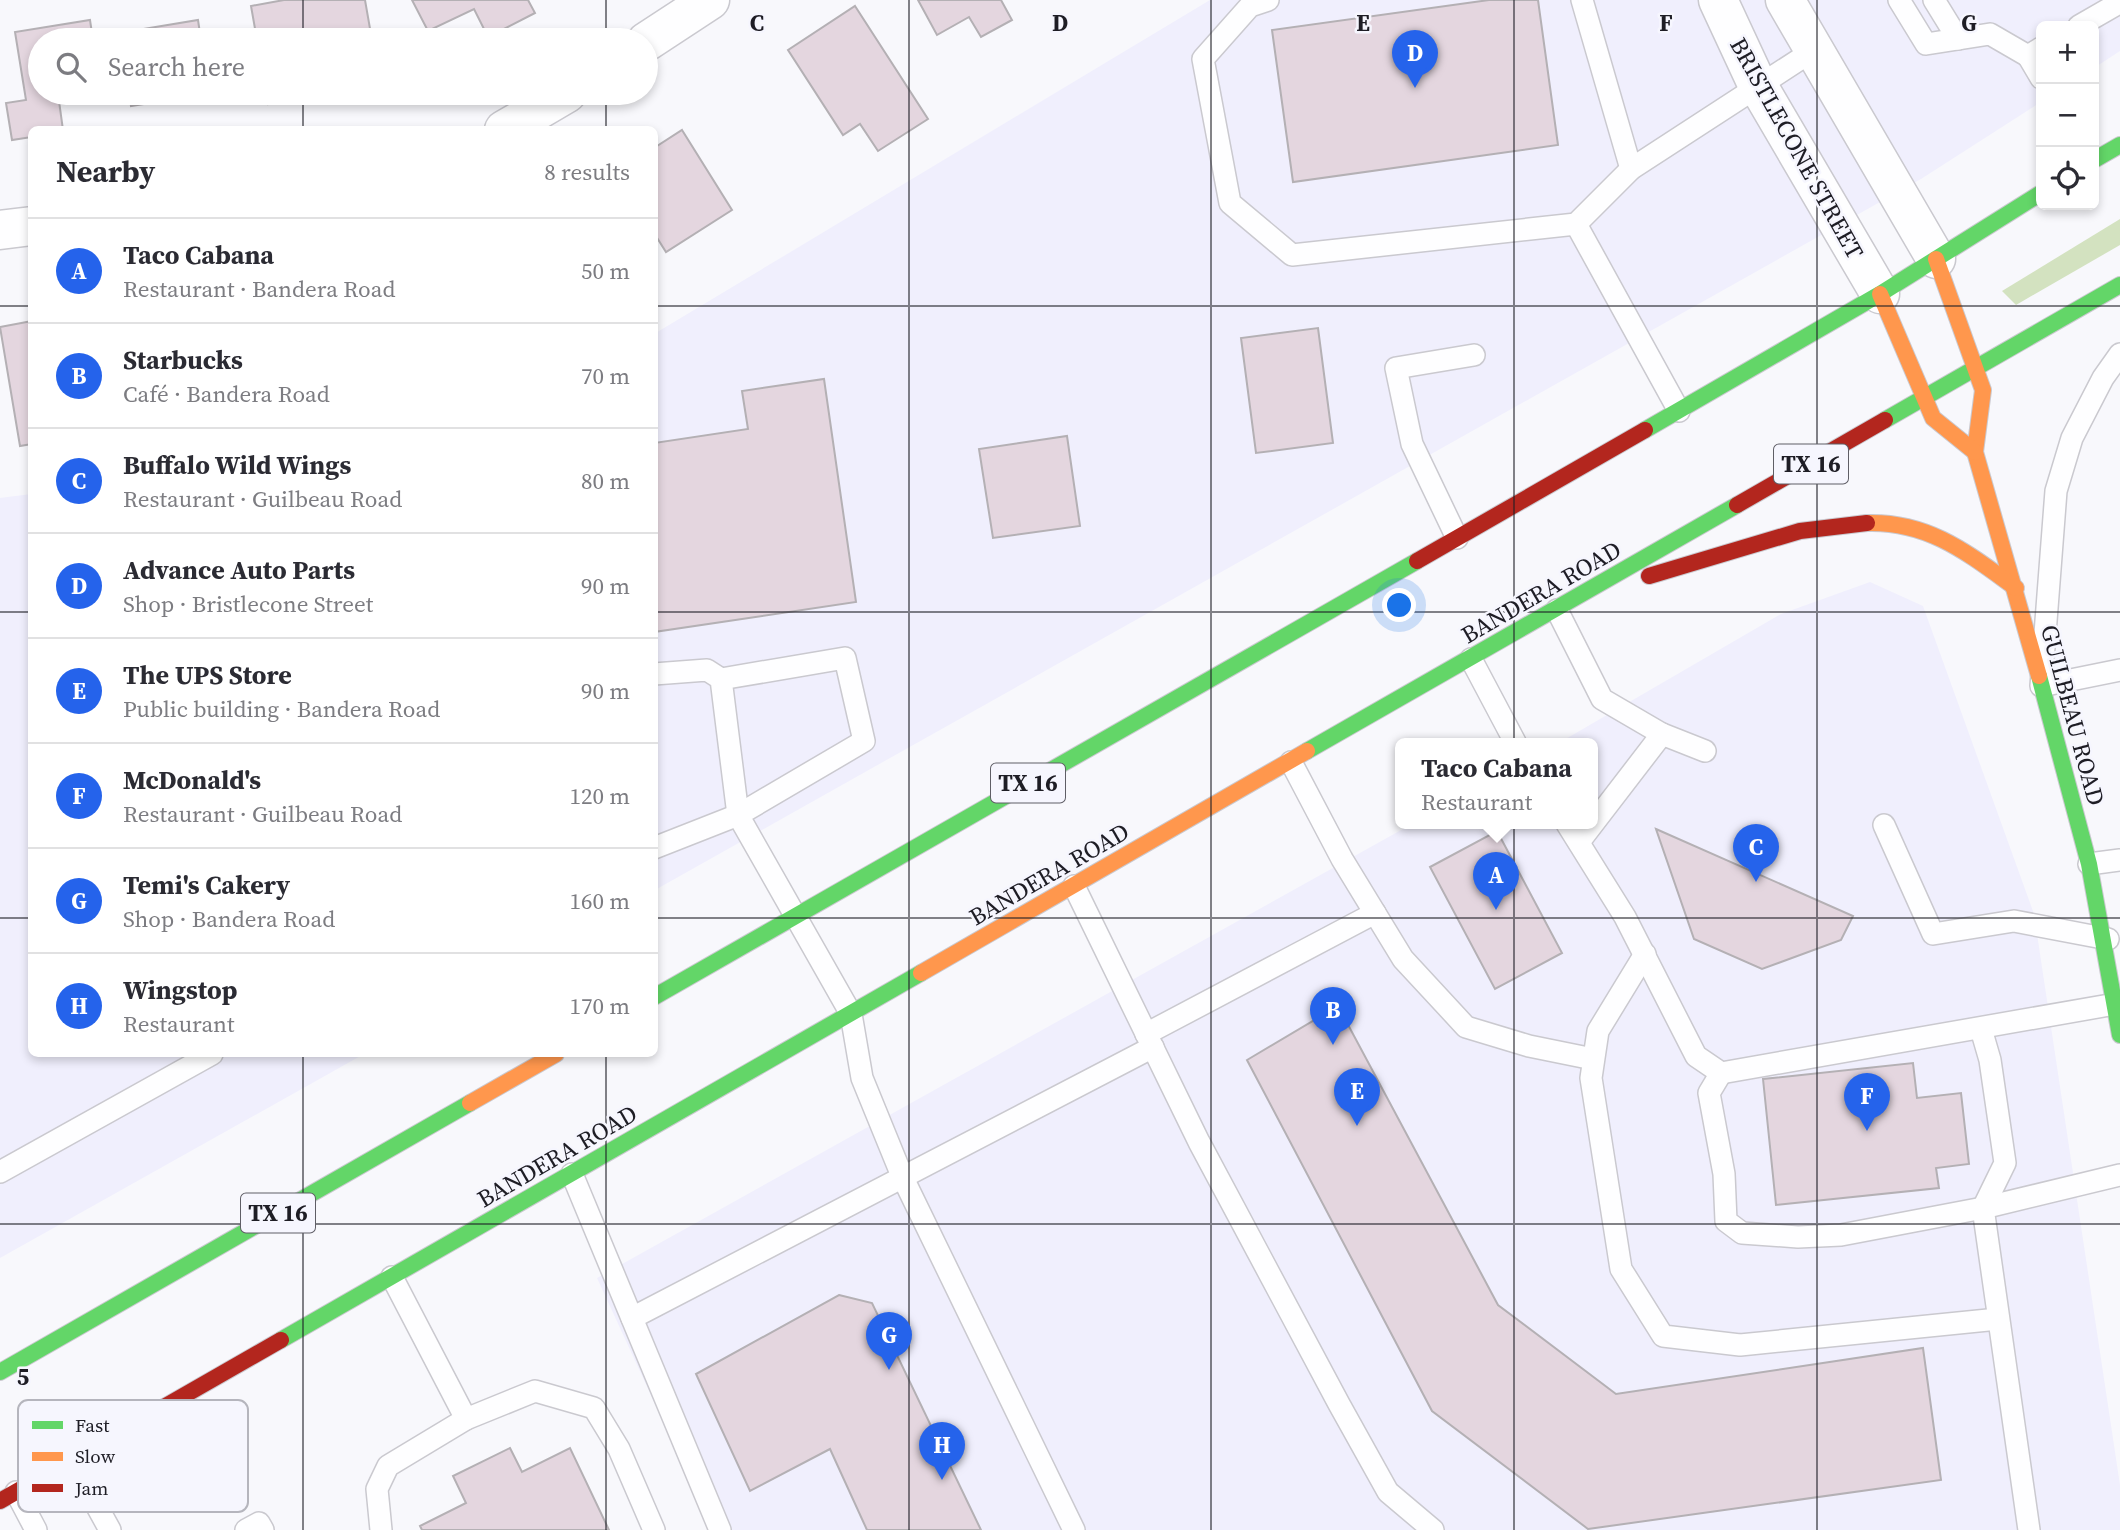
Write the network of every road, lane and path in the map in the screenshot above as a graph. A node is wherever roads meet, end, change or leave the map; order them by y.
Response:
1 (710, 0) edge
2 (1268, 0) edge
3 (1582, 0) edge
4 (1718, 0) edge
5 (1785, 0) edge
6 (1899, 0) edge
7 (1934, 0) edge
8 (2119, 2) edge
9 (2087, 21) edge
10 (658, 34) edge
11 (1958, 39) junction
12 (1814, 50) junction
13 (2035, 52) edge
14 (1757, 84) junction
15 (547, 105) edge
16 (511, 126) edge
17 (2120, 145) edge
18 (2099, 157) edge
19 (1631, 169) junction
20 (2036, 196) edge
21 (1576, 224) junction
22 (28, 226) edge
23 (0, 230) edge
24 (1936, 259) junction
25 (2120, 285) edge
26 (1880, 294) junction
27 (2120, 354) edge
28 (1474, 355) dead end
29 (1975, 369) junction
30 (1925, 398) junction
31 (1679, 411) junction
32 (1975, 452) junction
33 (1458, 538) junction
34 (2016, 588) junction
35 (1564, 606) junction
36 (1471, 659) junction
37 (2120, 670) edge
38 (658, 674) edge
39 (721, 679) junction
40 (2041, 686) junction
41 (1662, 734) junction
42 (1513, 738) edge
43 (1705, 751) dead end
44 (1291, 762) junction
45 (1598, 805) edge
46 (738, 815) junction
47 (1884, 825) dead end
48 (1573, 833) edge
49 (658, 846) edge
50 (2120, 860) edge
51 (2089, 863) junction
52 (1074, 886) junction
53 (1375, 913) junction
54 (794, 917) junction
55 (2112, 941) edge
56 (1645, 954) junction
57 (658, 995) edge
58 (2115, 1004) junction
59 (850, 1014) junction
60 (1981, 1028) junction
61 (2120, 1035) edge
62 (1149, 1041) junction
63 (207, 1057) edge
64 (551, 1057) edge
65 (1593, 1059) junction
66 (1721, 1073) junction
67 (0, 1171) edge
68 (572, 1174) junction
69 (2120, 1175) edge
70 (902, 1176) junction
71 (1983, 1208) junction
72 (392, 1277) junction
73 (632, 1318) junction
74 (1998, 1319) junction
75 (0, 1372) edge
76 (178, 1400) edge
77 (466, 1419) junction
78 (21, 1512) edge
79 (100, 1512) edge
80 (36, 1530) edge
81 (110, 1530) edge
82 (246, 1530) edge
83 (263, 1530) edge
84 (381, 1530) edge
85 (654, 1530) edge
86 (720, 1530) edge
87 (1074, 1530) edge
88 (1433, 1530) edge
89 (2029, 1530) edge

1 - 10 street
2 - 21 lane
3 - 19 lane
4 - 14 street, BRISTLECONE STREET
5 - 12 street
6 - 11 lane
7 - 11 lane
8 - 9 lane
11 - 13 lane
12 - 14 lane
12 - 24 street
14 - 19 lane
14 - 26 street, BRISTLECONE STREET
15 - 16 street
17 - 18 main road
19 - 21 lane
20 - 24 main road, TX 16
21 - 31 lane
22 - 23 street
24 - 26 main road, TX 16
24 - 29 main road
25 - 29 main road, BANDERA ROAD / TX 16
26 - 30 main road
26 - 31 main road, TX 16
27 - 40 lane
28 - 33 lane
29 - 30 main road, BANDERA ROAD / TX 16
29 - 32 main road
30 - 32 main road
30 - 35 main road, BANDERA ROAD / TX 16
31 - 33 main road, TX 16
32 - 34 main road, GUILBEAU ROAD
33 - 54 main road, TX 16
34 - 35 main road
34 - 40 main road, GUILBEAU ROAD
35 - 36 main road, BANDERA ROAD / TX 16
35 - 41 lane
36 - 42 lane
36 - 44 main road, BANDERA ROAD / TX 16
37 - 40 lane
38 - 39 lane
39 - 46 lane
39 - 46 lane
40 - 51 main road, GUILBEAU ROAD
41 - 43 lane
41 - 45 lane
44 - 52 main road, BANDERA ROAD / TX 16
44 - 53 lane
46 - 49 lane
46 - 54 lane
47 - 55 lane
48 - 56 lane
50 - 51 lane
51 - 55 main road, GUILBEAU ROAD
52 - 59 main road, BANDERA ROAD / TX 16
52 - 62 lane
53 - 62 lane
53 - 65 lane
54 - 57 main road, TX 16
54 - 59 lane
55 - 58 main road, GUILBEAU ROAD
56 - 65 lane
56 - 66 lane
58 - 60 lane
58 - 61 main road, GUILBEAU ROAD
59 - 68 main road, BANDERA ROAD / TX 16
59 - 70 lane
60 - 66 lane
60 - 71 lane
62 - 70 lane
62 - 88 lane
63 - 67 lane
64 - 75 main road, TX 16
65 - 74 lane
66 - 71 lane
68 - 72 main road, BANDERA ROAD / TX 16
68 - 73 lane
69 - 71 lane
70 - 73 lane
70 - 87 lane
71 - 74 lane
72 - 76 main road, BANDERA ROAD / TX 16
72 - 77 lane
73 - 86 lane
74 - 89 lane
77 - 84 lane
77 - 85 lane
78 - 80 lane
79 - 81 lane
82 - 83 lane

